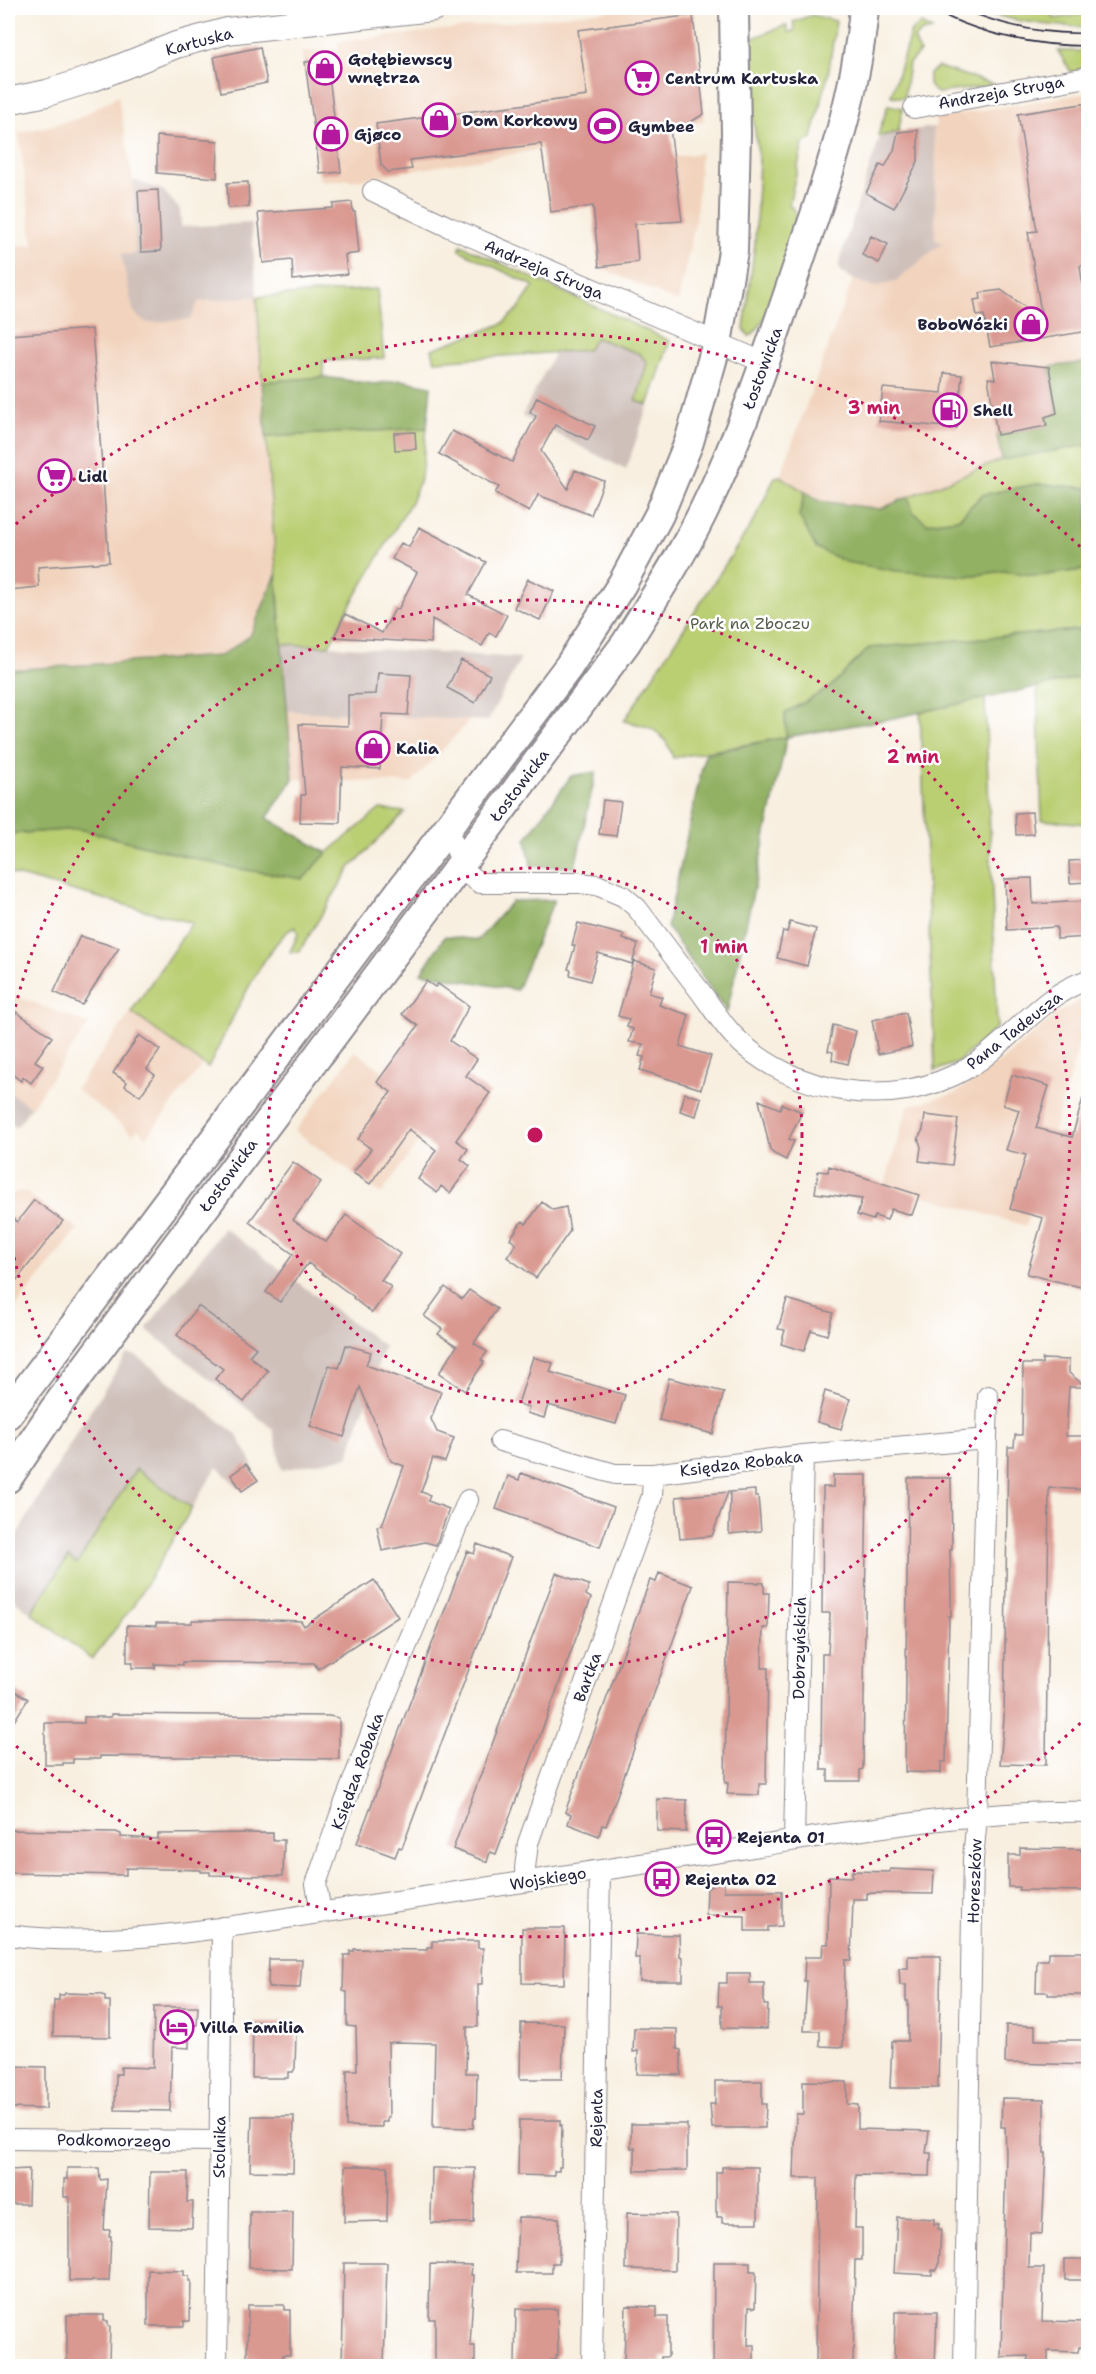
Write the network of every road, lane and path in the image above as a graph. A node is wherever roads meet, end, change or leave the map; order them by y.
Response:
1 (433, 8) edge
2 (734, 8) edge
3 (864, 8) edge
4 (1089, 77) edge
5 (8, 100) edge
6 (914, 108) dead end
7 (373, 191) dead end
8 (717, 343) junction
9 (765, 363) junction
10 (447, 829) junction
11 (460, 863) junction
12 (1089, 980) edge
13 (988, 1396) dead end
14 (8, 1414) edge
15 (987, 1439) junction
16 (500, 1441) dead end
17 (803, 1455) junction
18 (653, 1474) junction
19 (8, 1478) edge
20 (468, 1500) dead end
21 (1089, 1812) edge
22 (977, 1817) junction
23 (794, 1840) junction
24 (600, 1870) junction
25 (526, 1881) junction
26 (321, 1912) junction
27 (222, 1927) junction
28 (8, 1935) edge
29 (8, 2139) edge
30 (220, 2141) junction
31 (216, 2367) edge
32 (592, 2367) edge
33 (964, 2367) edge

1 - 5 street, Kartuska
2 - 8 main road, Łostowicka
3 - 9 main road, Łostowicka
4 - 6 street, Andrzeja Struga
7 - 8 street, Andrzeja Struga
8 - 9 street, Andrzeja Struga
8 - 10 main road, Łostowicka
9 - 11 main road, Łostowicka
10 - 11 street, Pana Tadeusza
10 - 14 main road, Łostowicka
11 - 12 street, Pana Tadeusza
11 - 19 main road, Łostowicka
13 - 15 street, Horeszków
15 - 17 street, Księdza Robaka
15 - 22 street, Horeszków
16 - 18 street, Księdza Robaka
17 - 18 street, Księdza Robaka
17 - 23 street, Dobrzyńskich
18 - 25 street, Bartka
20 - 26 street, Księdza Robaka
21 - 22 street, Wojskiego
22 - 23 street, Wojskiego
22 - 33 street, Horeszków
23 - 24 street, Wojskiego
24 - 25 street, Wojskiego
24 - 32 street, Rejenta
25 - 26 street, Wojskiego
26 - 27 street, Wojskiego
27 - 28 street, Wojskiego
27 - 30 street, Stolnika
29 - 30 street, Podkomorzego
30 - 31 street, Stolnika

